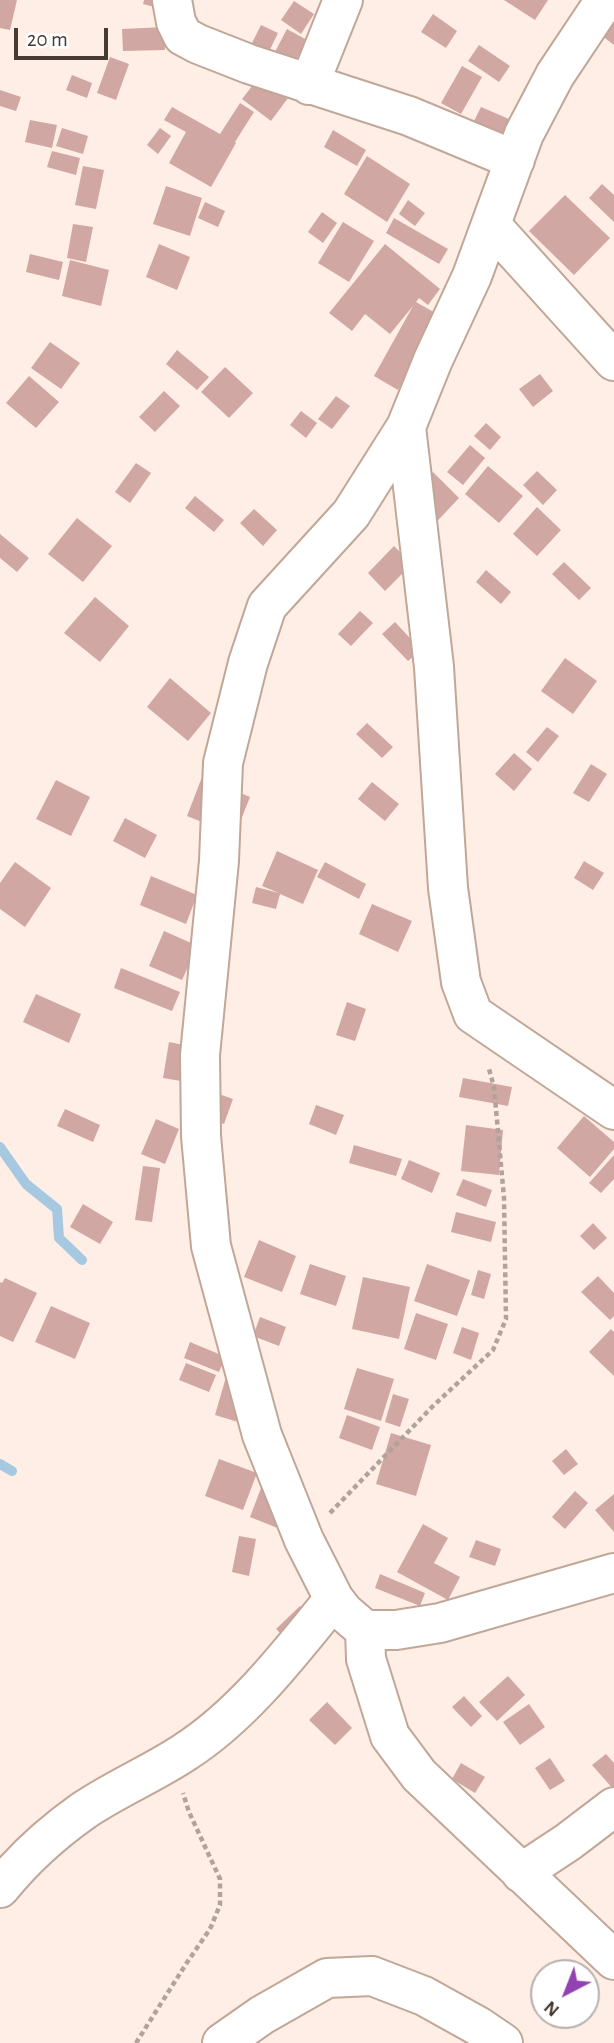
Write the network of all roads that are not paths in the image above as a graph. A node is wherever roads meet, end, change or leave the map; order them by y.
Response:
1 (172, 0) edge
2 (343, 0) edge
3 (605, 0) edge
4 (309, 85) junction
5 (514, 160) junction
6 (491, 225) junction
7 (614, 361) edge
8 (406, 427) junction
9 (614, 1110) edge
10 (614, 1573) edge
11 (334, 1599) junction
12 (365, 1630) junction
13 (614, 1807) edge
14 (521, 1873) junction
15 (0, 1888) edge
16 (614, 1960) edge
17 (222, 2043) edge
18 (503, 2043) edge

1 - 4 street
2 - 4 street
3 - 5 street
4 - 5 street
5 - 6 street
6 - 7 street
6 - 8 street
8 - 9 street
8 - 11 street
10 - 12 street
11 - 12 street
11 - 15 street
12 - 14 street
13 - 14 street
14 - 16 street
17 - 18 street

